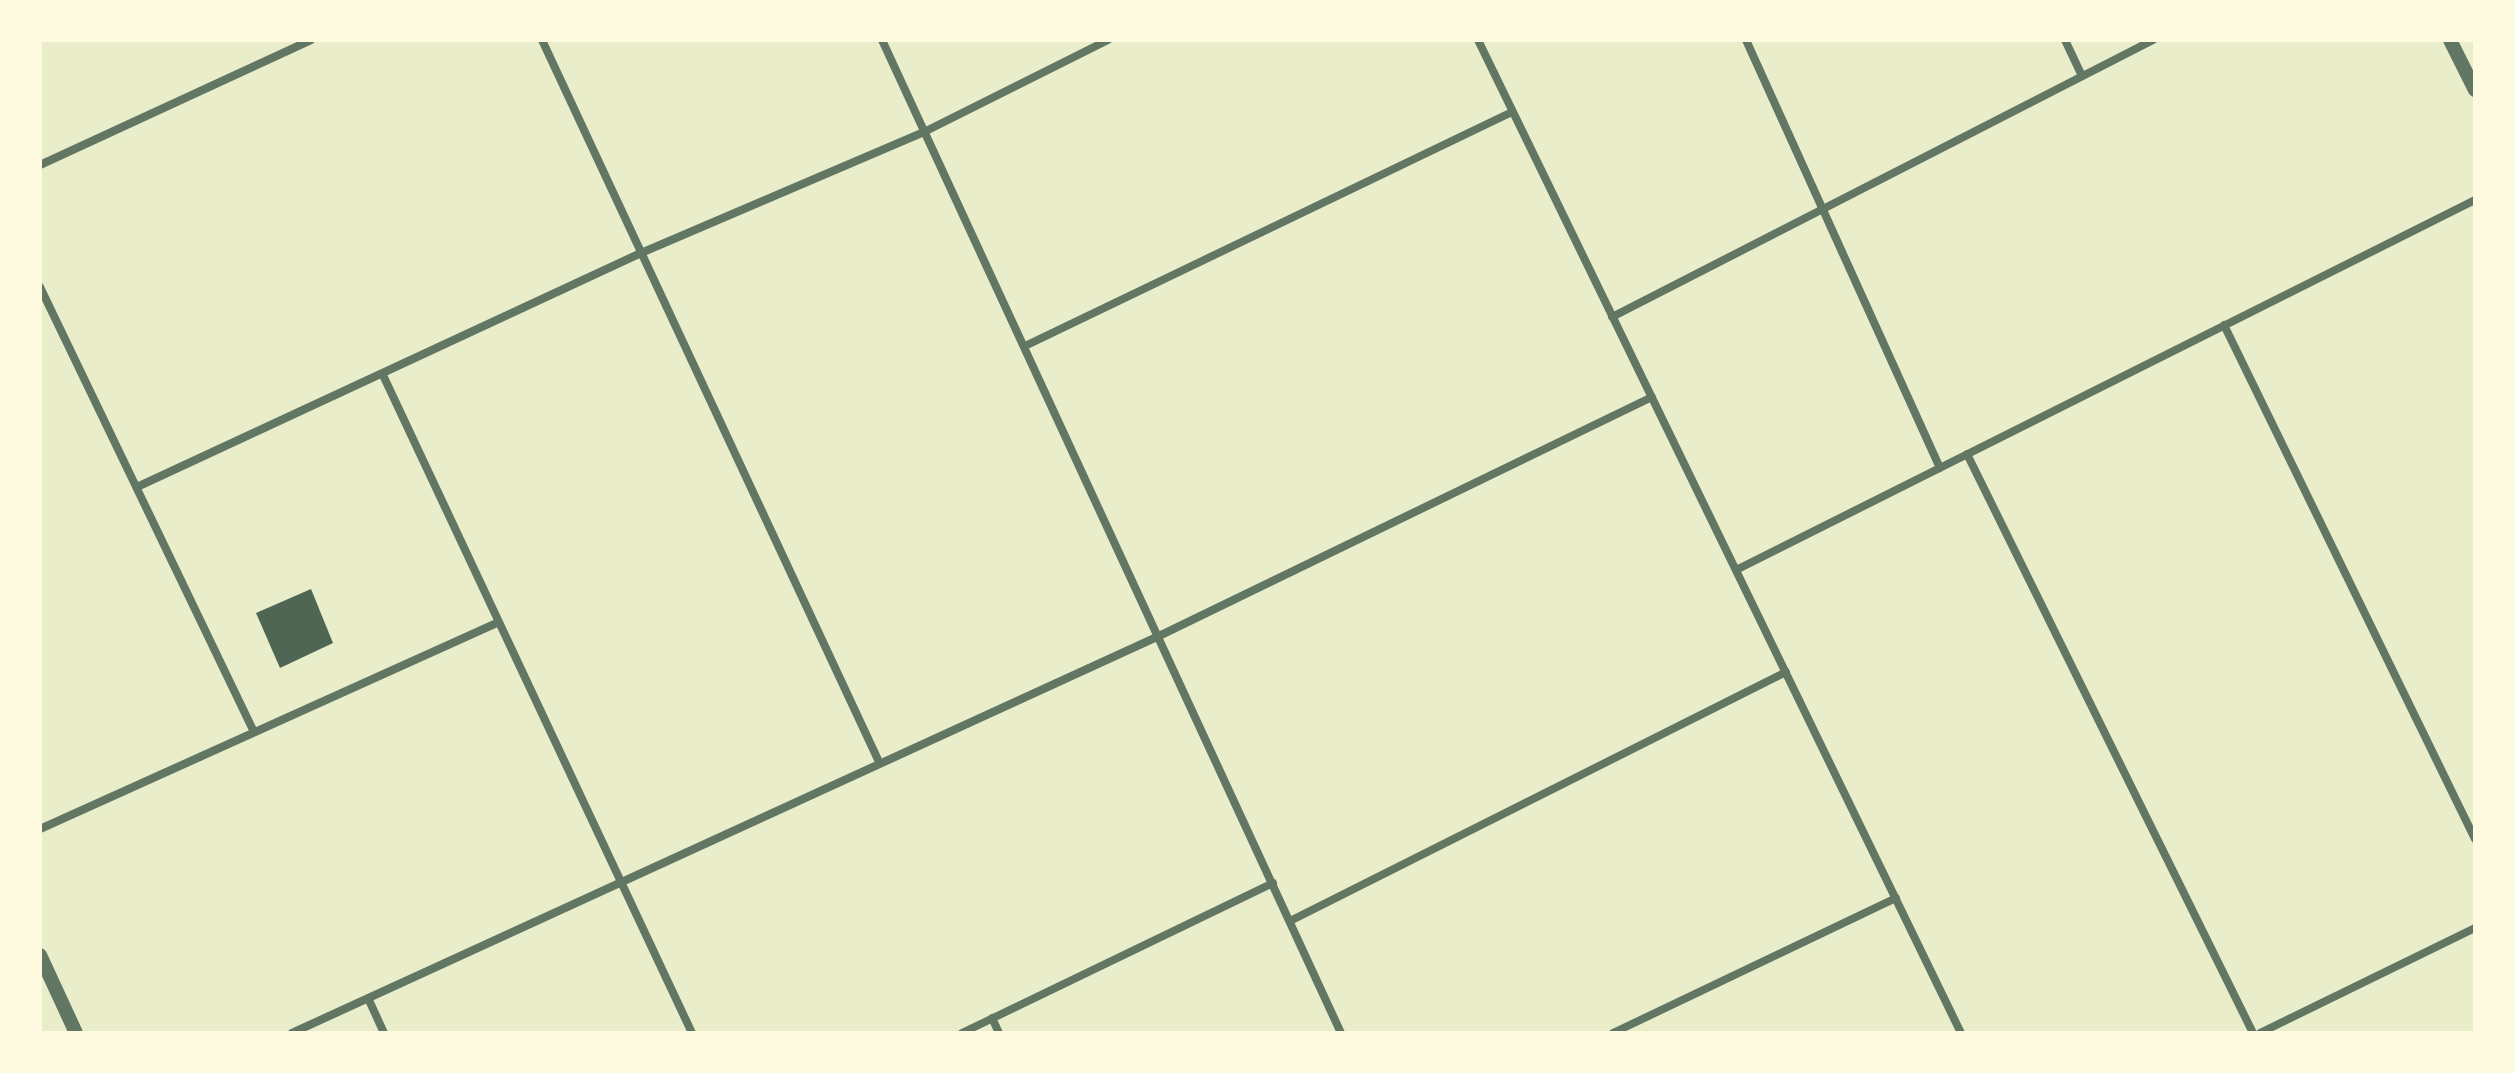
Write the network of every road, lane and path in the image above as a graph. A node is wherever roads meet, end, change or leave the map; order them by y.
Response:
1 (311, 40) edge
2 (542, 40) edge
3 (882, 40) edge
4 (1108, 40) edge
5 (1478, 40) edge
6 (1746, 40) edge
7 (2065, 40) edge
8 (2153, 40) edge
9 (2450, 40) edge
10 (2082, 76) junction
11 (2475, 90) edge
12 (1512, 112) junction
13 (924, 132) junction
14 (40, 165) edge
15 (2475, 200) edge
16 (1822, 209) junction
17 (641, 253) junction
18 (40, 287) edge
19 (1612, 317) junction
20 (2224, 325) junction
21 (1025, 346) junction
22 (382, 373) junction
23 (1652, 397) junction
24 (1967, 454) junction
25 (1940, 468) junction
26 (137, 487) junction
27 (1736, 570) junction
28 (499, 622) junction
29 (1159, 636) junction
30 (1786, 672) junction
31 (254, 732) junction
32 (880, 764) junction
33 (40, 829) edge
34 (2475, 839) edge
35 (621, 882) junction
36 (1273, 883) junction
37 (1896, 898) junction
38 (1290, 921) junction
39 (2475, 928) edge
40 (40, 955) edge
41 (368, 998) junction
42 (992, 1018) junction
43 (76, 1033) edge
44 (292, 1033) edge
45 (384, 1033) edge
46 (692, 1033) edge
47 (962, 1033) edge
48 (999, 1033) edge
49 (1341, 1033) edge
50 (1613, 1033) edge
51 (1961, 1033) edge
52 (2253, 1033) edge
53 (2260, 1033) edge

1 - 14 street
2 - 17 street
3 - 13 street
4 - 13 street
5 - 12 street
6 - 16 street
7 - 10 street
8 - 10 street
9 - 11 street
10 - 16 street
12 - 19 street
12 - 21 street
13 - 17 street
13 - 21 street
15 - 20 street
16 - 19 street
16 - 25 street
17 - 22 street
17 - 32 street
18 - 26 street
19 - 23 street
20 - 24 street
20 - 34 street
21 - 29 street
22 - 26 street
22 - 28 street
23 - 27 street
23 - 29 street
24 - 25 street
24 - 52 street
25 - 27 street
26 - 31 street
27 - 30 street
28 - 31 street
28 - 35 street
29 - 32 street
29 - 36 street
30 - 37 street
30 - 38 street
31 - 33 street
32 - 35 street
35 - 41 street
35 - 46 street
36 - 38 street
36 - 42 street
37 - 50 street
37 - 51 street
38 - 49 street
39 - 53 street
40 - 43 street
41 - 44 street
41 - 45 street
42 - 47 street
42 - 48 street

